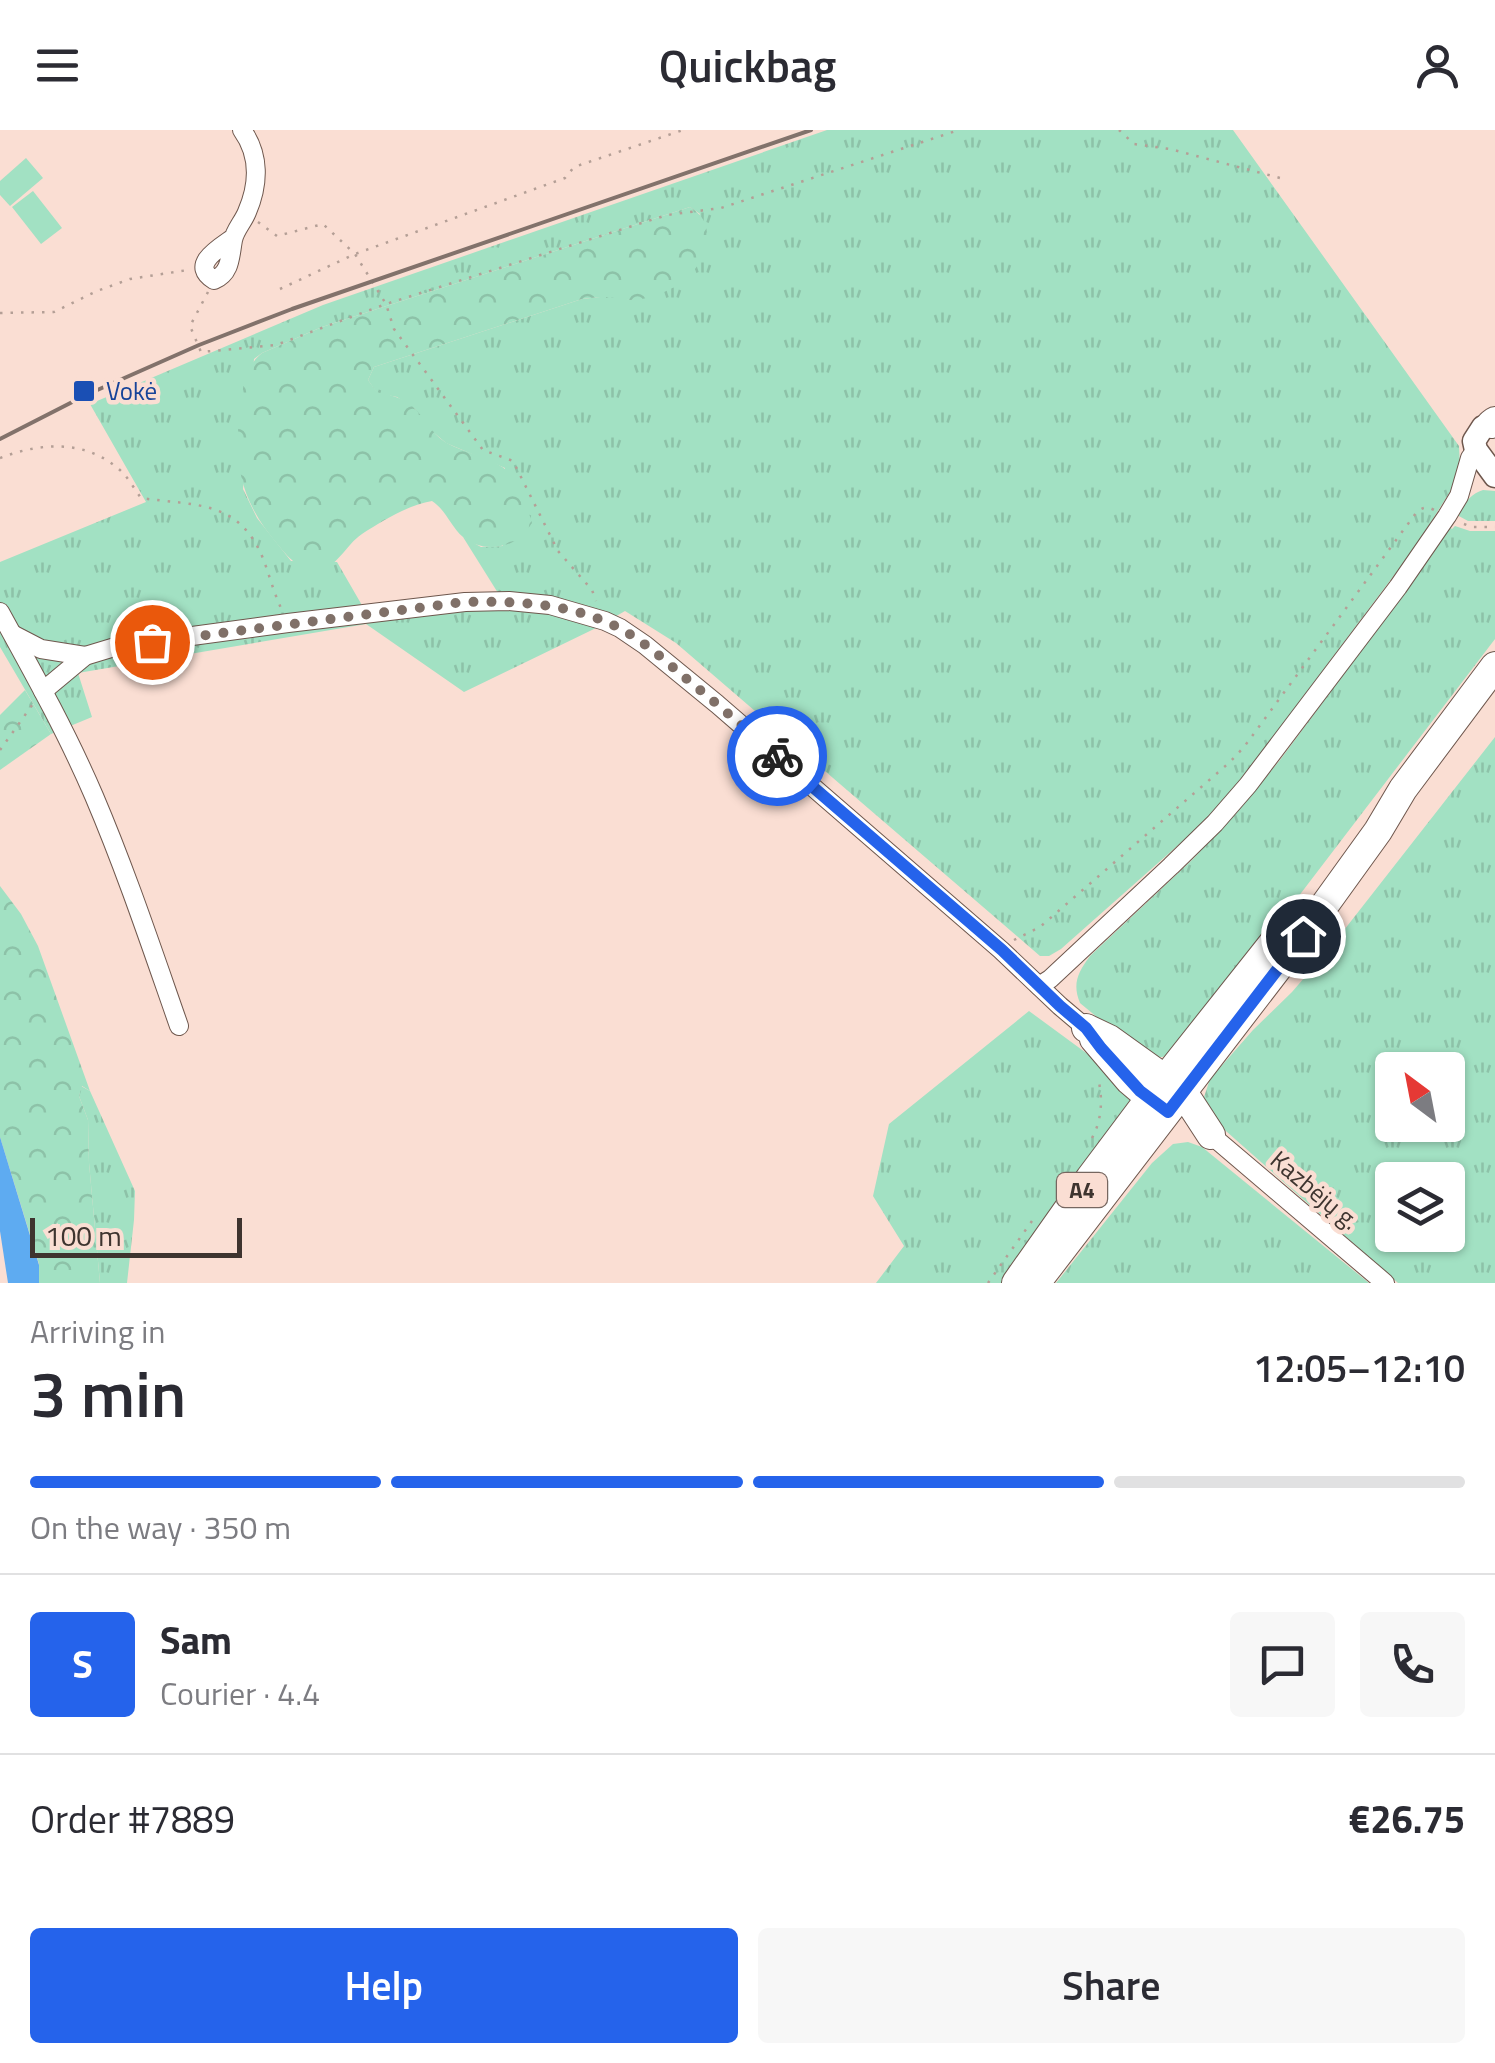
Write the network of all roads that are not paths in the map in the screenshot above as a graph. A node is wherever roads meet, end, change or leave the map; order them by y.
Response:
1 (242, 130) edge
2 (209, 272) road end
3 (1494, 423) edge
4 (1489, 463) edge
5 (0, 612) edge
6 (12, 634) junction
7 (84, 656) junction
8 (1495, 666) edge
9 (44, 691) junction
10 (1039, 986) junction
11 (179, 1026) dead end
12 (1094, 1038) joint
13 (1166, 1095) junction
14 (1211, 1136) joint
15 (1016, 1283) edge
16 (1036, 1283) edge
17 (1385, 1283) edge

1 - 2 street
3 - 4 main road
4 - 10 street
5 - 6 street
6 - 7 street
6 - 9 street
7 - 9 street
7 - 10 street
8 - 13 highway, A4
9 - 11 street
10 - 12 street
12 - 13 highway
13 - 14 highway
13 - 15 highway, A4
13 - 16 highway, A4
14 - 17 street, Kazbėjų g.

